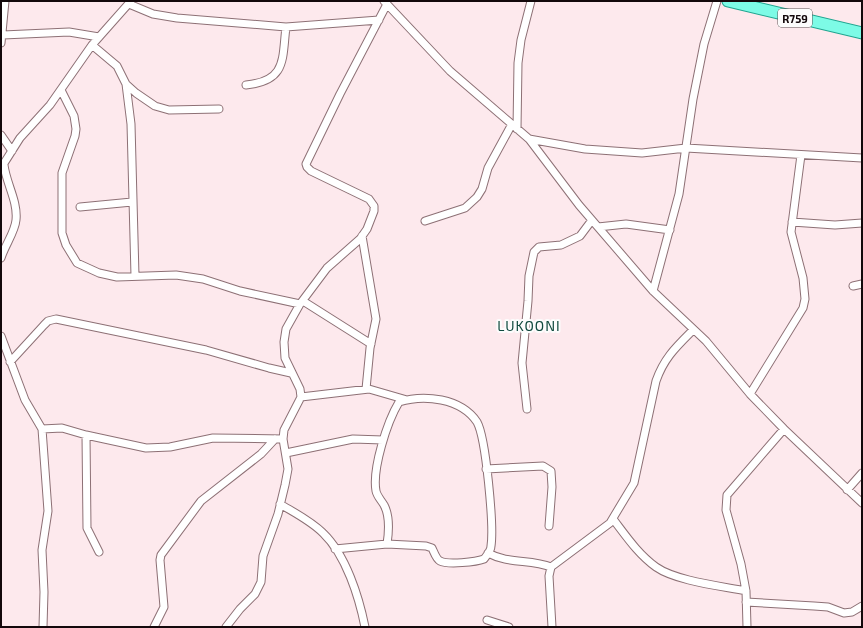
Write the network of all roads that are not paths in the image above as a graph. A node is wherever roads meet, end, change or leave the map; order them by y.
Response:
1 (5, 1) edge
2 (531, 1) edge
3 (717, 1) edge
4 (728, 1) edge
5 (130, 2) edge
6 (386, 3) edge
7 (379, 20) junction
8 (286, 27) junction
9 (862, 33) edge
10 (3, 35) junction
11 (99, 37) junction
12 (1, 43) edge
13 (92, 45) junction
14 (126, 84) junction
15 (246, 85) dead end
16 (61, 90) junction
17 (219, 109) dead end
18 (514, 126) junction
19 (1, 135) edge
20 (529, 140) junction
21 (686, 148) junction
22 (12, 151) junction
23 (801, 155) junction
24 (862, 158) edge
25 (2, 166) edge
26 (132, 202) junction
27 (80, 208) dead end
28 (592, 220) junction
29 (426, 221) dead end
30 (792, 222) junction
31 (862, 223) edge
32 (598, 227) junction
33 (670, 230) junction
34 (362, 236) junction
35 (1, 258) edge
36 (136, 276) junction
37 (862, 284) edge
38 (853, 286) dead end
39 (653, 291) junction
40 (301, 302) junction
41 (693, 330) junction
42 (1, 336) edge
43 (371, 344) junction
44 (10, 362) junction
45 (291, 373) junction
46 (366, 389) junction
47 (750, 394) junction
48 (301, 397) junction
49 (407, 400) junction
50 (526, 410) dead end
51 (42, 429) junction
52 (784, 430) junction
53 (86, 435) junction
54 (275, 439) junction
55 (283, 439) junction
56 (383, 440) junction
57 (286, 453) junction
58 (486, 469) junction
59 (862, 473) edge
60 (847, 490) junction
61 (862, 503) edge
62 (280, 504) junction
63 (613, 519) junction
64 (549, 526) dead end
65 (387, 544) junction
66 (335, 549) junction
67 (99, 552) dead end
68 (488, 553) junction
69 (551, 567) junction
70 (746, 591) junction
71 (746, 602) junction
72 (862, 606) edge
73 (487, 620) dead end
74 (43, 627) edge
75 (154, 627) edge
76 (226, 627) edge
77 (365, 627) edge
78 (509, 627) edge
79 (552, 627) edge
80 (747, 627) edge

1 - 10 street
2 - 18 street
3 - 21 street
4 - 9 main road, R759
5 - 8 street
5 - 11 street
6 - 7 street
6 - 18 street
7 - 8 street
7 - 34 street
8 - 15 street
10 - 11 street
10 - 12 street
11 - 13 street
13 - 14 street
13 - 16 street
14 - 17 street
14 - 26 street
16 - 22 street
16 - 36 street
18 - 20 street
18 - 29 street
19 - 22 street
20 - 21 street
20 - 28 street
21 - 23 street
21 - 33 street
22 - 25 street
23 - 24 street
23 - 30 street
25 - 35 street
26 - 27 street
26 - 36 street
28 - 32 street
28 - 50 street
30 - 31 street
30 - 47 street
32 - 33 street
32 - 39 street
33 - 39 street
34 - 40 street
34 - 43 street
36 - 40 street
37 - 38 street
39 - 41 street
40 - 43 street
40 - 45 street
41 - 47 street
41 - 63 street
42 - 44 street
43 - 46 street
44 - 45 street
44 - 51 street
45 - 48 street
46 - 48 street
46 - 49 street
47 - 52 street
48 - 55 street
49 - 56 street
49 - 58 street
51 - 53 street
51 - 74 street
52 - 60 street
52 - 70 street
53 - 54 street
53 - 67 street
54 - 55 street
54 - 75 street
55 - 57 street
56 - 57 street
56 - 65 street
57 - 62 street
58 - 64 street
58 - 68 street
59 - 60 street
60 - 61 street
62 - 66 street
62 - 76 street
63 - 69 street
63 - 70 street
65 - 66 street
65 - 68 street
66 - 77 street
68 - 69 street
69 - 79 street
70 - 71 street
71 - 72 street
71 - 80 street
73 - 78 street

